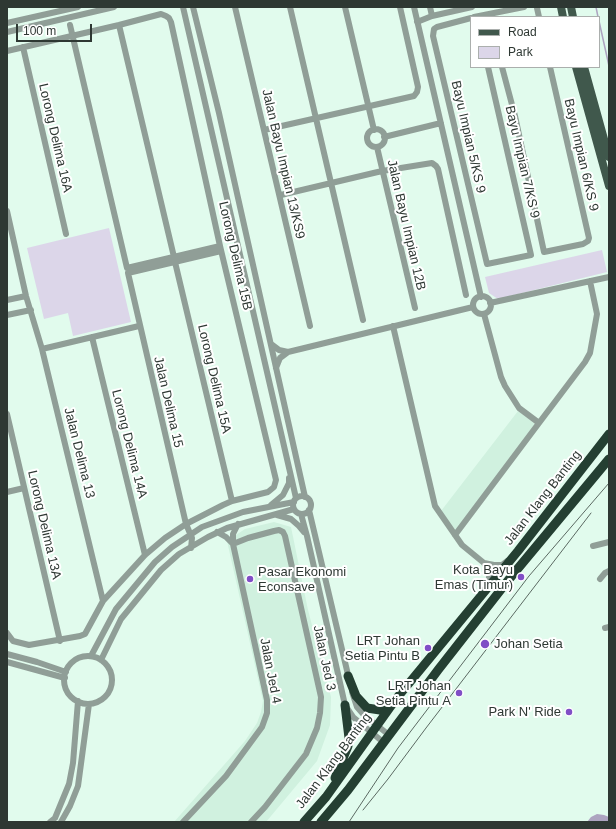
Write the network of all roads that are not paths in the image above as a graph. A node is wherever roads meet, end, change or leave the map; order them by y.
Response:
1 (78, 7) edge
2 (114, 7) edge
3 (193, 7) edge
4 (235, 7) edge
5 (290, 7) edge
6 (345, 7) edge
7 (400, 7) edge
8 (414, 7) edge
9 (430, 7) edge
10 (472, 7) edge
11 (524, 7) edge
12 (556, 7) edge
13 (183, 9) edge
14 (81, 15) junction
15 (489, 15) edge
16 (432, 16) junction
17 (561, 16) edge
18 (470, 18) edge
19 (60, 20) junction
20 (417, 22) junction
21 (7, 23) edge
22 (70, 25) junction
23 (119, 26) junction
24 (7, 32) edge
25 (73, 35) junction
26 (23, 47) junction
27 (7, 51) edge
28 (488, 68) edge
29 (502, 68) edge
30 (550, 68) edge
31 (576, 68) edge
32 (584, 68) edge
33 (368, 106) junction
34 (316, 118) junction
35 (440, 123) junction
36 (264, 130) junction
37 (374, 130) junction
38 (384, 137) junction
39 (377, 147) junction
40 (609, 157) edge
41 (382, 171) junction
42 (330, 183) junction
43 (609, 186) edge
44 (279, 192) junction
45 (7, 211) edge
46 (66, 234) dead end
47 (221, 248) junction
48 (544, 252) junction
49 (531, 255) junction
50 (175, 260) junction
51 (487, 264) junction
52 (474, 267) junction
53 (127, 271) junction
54 (609, 276) edge
55 (590, 281) junction
56 (466, 295) dead end
57 (26, 296) junction
58 (480, 296) junction
59 (7, 300) edge
60 (490, 303) junction
61 (473, 307) junction
62 (415, 308) dead end
63 (31, 310) junction
64 (484, 314) junction
65 (7, 315) edge
66 (363, 320) dead end
67 (139, 326) junction
68 (310, 326) dead end
69 (393, 326) junction
70 (92, 337) junction
71 (271, 344) junction
72 (42, 349) junction
73 (288, 352) junction
74 (276, 369) junction
75 (7, 414) edge
76 (539, 423) junction
77 (609, 433) edge
78 (609, 459) edge
79 (289, 470) junction
80 (24, 488) junction
81 (7, 492) edge
82 (305, 496) junction
83 (295, 500) junction
84 (232, 501) junction
85 (269, 507) junction
86 (294, 509) junction
87 (309, 510) junction
88 (301, 514) junction
89 (273, 515) junction
90 (186, 524) junction
91 (238, 524) junction
92 (217, 532) junction
93 (190, 534) junction
94 (455, 535) junction
95 (307, 536) junction
96 (203, 540) junction
97 (609, 542) edge
98 (233, 544) junction
99 (593, 546) dead end
100 (190, 548) junction
101 (518, 551) junction
102 (145, 555) junction
103 (484, 563) junction
104 (609, 571) edge
105 (600, 579) dead end
106 (482, 594) junction
107 (103, 601) junction
108 (7, 633) edge
109 (60, 641) junction
110 (7, 654) edge
111 (91, 656) junction
112 (101, 660) junction
113 (7, 662) edge
114 (66, 675) junction
115 (348, 676) junction
116 (396, 699) junction
117 (78, 701) junction
118 (90, 704) junction
119 (345, 705) junction
120 (375, 729) junction
121 (386, 739) junction
122 (326, 797) junction
123 (56, 821) edge
124 (183, 822) edge
125 (251, 822) edge
126 (304, 822) edge
127 (321, 822) edge

1 - 21 street
2 - 14 street
3 - 71 street
4 - 36 street, Jalan Bayu Impian 13/KS9
5 - 34 street
6 - 33 street
7 - 33 street
8 - 20 street
9 - 16 street
10 - 16 street
11 - 15 street
12 - 17 street
13 - 79 street
14 - 19 street
14 - 22 street
16 - 20 street
18 - 51 street, Bayu Impian 5/KS 9
19 - 22 street
19 - 24 street
20 - 35 street
22 - 25 street, Jalan Delima 15
23 - 25 street
23 - 47 street, Lorong Delima 15B
23 - 50 street, Lorong Delima 15A
25 - 26 street
25 - 53 street, Jalan Delima 15
26 - 27 street
26 - 46 street, Lorong Delima 16A
28 - 49 street, Bayu Impian 7/KS 9
29 - 48 street
30 - 48 street, Bayu Impian 6/KS 9
31 - 43 main road
32 - 40 main road
33 - 34 street
33 - 37 street
34 - 36 street
34 - 42 street
35 - 38 street
35 - 52 street
36 - 44 street, Jalan Bayu Impian 13/KS9
37 - 38 street
37 - 39 street
38 - 39 street
39 - 41 street, Jalan Bayu Impian 12B
41 - 42 street
41 - 56 street
41 - 62 street, Jalan Bayu Impian 12B
42 - 44 street
42 - 66 street
44 - 68 street, Jalan Bayu Impian 13/KS9
45 - 57 street
47 - 50 street
47 - 84 street, Lorong Delima 15B
48 - 49 street
49 - 51 street
50 - 53 street
50 - 84 street, Lorong Delima 15A
51 - 52 street
52 - 58 street
53 - 67 street, Jalan Delima 15
54 - 55 street
55 - 60 street
55 - 76 street
57 - 59 street
57 - 63 street, Jalan Delima 13
58 - 60 street
58 - 61 street
60 - 64 street
61 - 64 street
61 - 69 street
63 - 65 street
63 - 72 street, Jalan Delima 13
64 - 76 street
67 - 70 street
67 - 90 street, Jalan Delima 15
69 - 73 street
69 - 94 street
70 - 72 street
70 - 102 street, Lorong Delima 14A
71 - 73 street
71 - 74 street
72 - 107 street, Jalan Delima 13
73 - 74 street
74 - 82 street
75 - 80 street, Lorong Delima 13A
76 - 94 street
77 - 101 highway, Jalan Klang Banting
78 - 121 highway, Jalan Klang Banting
79 - 82 street
79 - 83 street
79 - 85 street
80 - 81 street
80 - 109 street, Lorong Delima 13A
82 - 83 street
82 - 87 street
83 - 85 street
83 - 86 street
84 - 90 street
85 - 93 street
86 - 88 street
86 - 89 street
87 - 88 street
87 - 115 street
88 - 95 street
89 - 91 street
89 - 95 street
90 - 93 street, Jalan Delima 15
90 - 102 street
91 - 92 street
91 - 98 street, Jalan Jed 4
92 - 96 street
92 - 98 street
93 - 96 street
93 - 100 street
93 - 111 street
94 - 103 street
95 - 119 street
96 - 100 street
97 - 99 street
98 - 124 street, Jalan Jed 4
98 - 125 street, Jalan Jed 3
100 - 112 street
101 - 103 street
101 - 106 highway, Jalan Klang Banting
102 - 107 street
103 - 106 street
104 - 105 street
106 - 116 highway, Jalan Klang Banting
107 - 109 street
108 - 109 street
110 - 114 street
111 - 112 street
111 - 114 street
112 - 118 street
113 - 114 street
114 - 117 street
115 - 116 highway
115 - 120 street
116 - 120 highway, Jalan Klang Banting
117 - 118 street
117 - 123 street
118 - 123 street
119 - 120 street
119 - 122 highway
120 - 121 street
120 - 121 street
120 - 122 highway, Jalan Klang Banting
121 - 127 highway, Jalan Klang Banting
122 - 126 highway, Jalan Klang Banting

